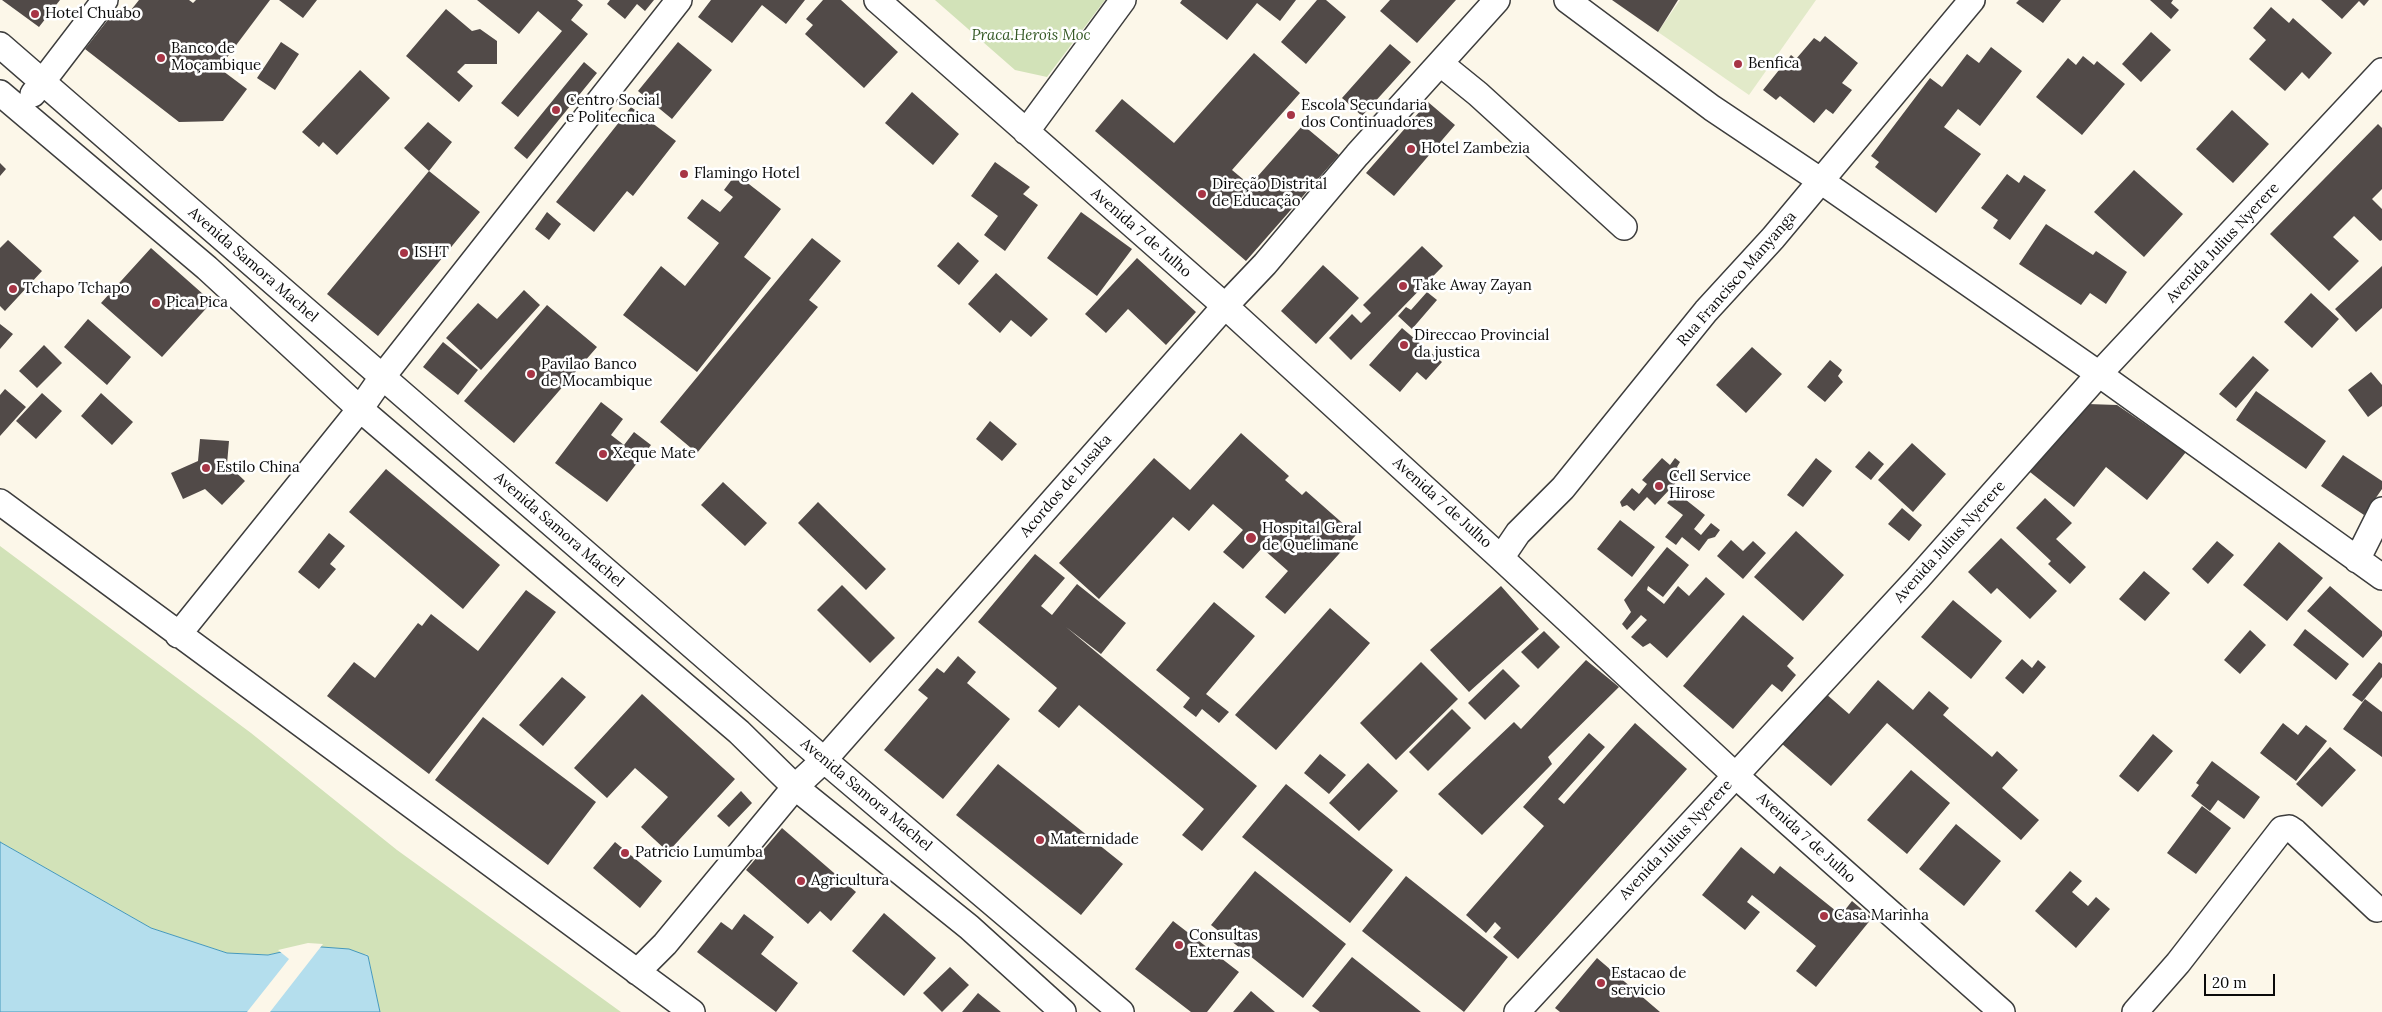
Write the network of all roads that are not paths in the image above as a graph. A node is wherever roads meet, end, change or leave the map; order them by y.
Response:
1 (105, 0) edge
2 (679, 0) edge
3 (878, 0) edge
4 (1123, 0) edge
5 (1497, 0) edge
6 (1567, 0) edge
7 (1972, 0) edge
8 (0, 45) edge
9 (1441, 64) junction
10 (2382, 71) edge
11 (44, 82) junction
12 (0, 93) edge
13 (19, 109) junction
14 (1026, 132) junction
15 (1821, 181) junction
16 (1624, 227) dead end
17 (1225, 306) junction
18 (2099, 374) junction
19 (383, 376) junction
20 (360, 410) junction
21 (0, 502) edge
22 (2382, 510) edge
23 (1502, 558) junction
24 (2357, 560) junction
25 (2382, 577) edge
26 (178, 635) junction
27 (824, 760) junction
28 (1736, 776) junction
29 (795, 787) junction
30 (2377, 909) dead end
31 (636, 972) junction
32 (692, 1012) edge
33 (1063, 1012) edge
34 (1121, 1012) edge
35 (1517, 1012) edge
36 (2002, 1012) edge
37 (2135, 1012) edge

1 - 11 street
2 - 19 street
3 - 14 street, Avenida 7 de Julho
4 - 14 street
5 - 9 street, Acordos de Lusaka
6 - 15 street
7 - 15 street, Rua Francisco Manyanga
8 - 11 street, Avenida Samora Machel
9 - 16 street
9 - 17 street, Acordos de Lusaka
10 - 18 street, Avenida Julius Nyerere
11 - 13 street
11 - 19 street, Avenida Samora Machel
12 - 13 street
13 - 20 street
14 - 17 street, Avenida 7 de Julho
15 - 18 street
15 - 23 street, Rua Francisco Manyanga
17 - 23 street, Avenida 7 de Julho
17 - 27 street, Acordos de Lusaka
18 - 24 street
18 - 28 street, Avenida Julius Nyerere
19 - 20 street
19 - 27 street, Avenida Samora Machel
20 - 26 street
20 - 29 street
21 - 26 street
22 - 24 street
23 - 28 street, Avenida 7 de Julho
24 - 25 street
26 - 31 street
27 - 29 street, Acordos de Lusaka
27 - 34 street, Avenida Samora Machel
28 - 35 street, Avenida Julius Nyerere
28 - 36 street, Avenida 7 de Julho
29 - 31 street, Acordos de Lusaka
29 - 33 street
30 - 37 street
31 - 32 street

